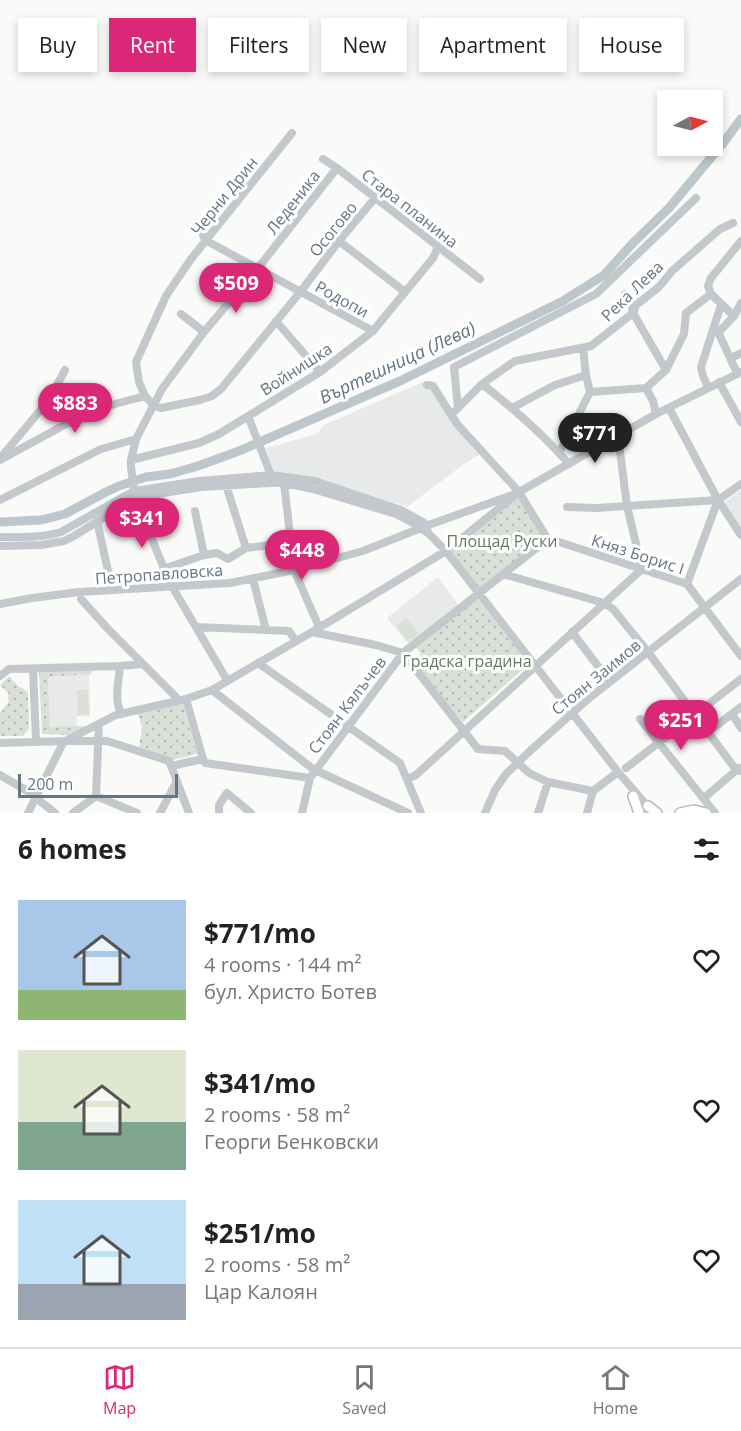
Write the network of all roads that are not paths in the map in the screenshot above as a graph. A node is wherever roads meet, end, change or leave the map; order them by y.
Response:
1 (292, 133) dead end
2 (323, 159) dead end
3 (337, 168) junction
4 (375, 198) junction
5 (696, 198) dead end
6 (219, 208) dead end
7 (733, 223) dead end
8 (206, 240) junction
9 (339, 241) junction
10 (741, 241) edge
11 (438, 247) junction
12 (258, 268) junction
13 (480, 279) dead end
14 (301, 291) junction
15 (405, 292) junction
16 (625, 294) dead end
17 (711, 294) junction
18 (741, 303) edge
19 (721, 305) junction
20 (633, 313) junction
21 (181, 314) dead end
22 (734, 316) junction
23 (276, 321) junction
24 (373, 331) junction
25 (204, 332) junction
26 (583, 348) junction
27 (65, 370) dead end
28 (666, 370) junction
29 (320, 372) junction
30 (739, 373) edge
31 (586, 375) junction
32 (719, 382) junction
33 (482, 384) junction
34 (427, 386) dead end
35 (708, 387) junction
36 (646, 388) junction
37 (590, 392) junction
38 (145, 396) junction
39 (153, 406) junction
40 (512, 408) junction
41 (669, 408) junction
42 (455, 411) junction
43 (656, 414) junction
44 (248, 416) junction
45 (741, 422) edge
46 (136, 439) junction
47 (613, 439) junction
48 (559, 453) junction
49 (0, 459) edge
50 (131, 464) junction
51 (569, 464) junction
52 (271, 475) junction
53 (284, 483) junction
54 (741, 484) edge
55 (226, 485) junction
56 (134, 492) junction
57 (519, 492) junction
58 (0, 500) edge
59 (718, 500) junction
60 (627, 506) junction
61 (567, 507) dead end
62 (195, 511) dead end
63 (97, 521) junction
64 (425, 529) junction
65 (741, 535) edge
66 (0, 537) edge
67 (548, 539) junction
68 (270, 545) dead end
69 (0, 546) edge
70 (246, 548) junction
71 (446, 551) junction
72 (204, 555) junction
73 (642, 568) junction
74 (163, 569) junction
75 (294, 570) junction
76 (503, 574) junction
77 (252, 579) junction
78 (741, 579) edge
79 (687, 584) junction
80 (173, 587) junction
81 (112, 590) junction
82 (479, 594) junction
83 (81, 599) dead end
84 (604, 603) junction
85 (0, 604) edge
86 (705, 607) junction
87 (196, 627) junction
88 (266, 630) junction
89 (316, 630) junction
90 (572, 632) junction
91 (296, 641) junction
92 (648, 652) junction
93 (403, 653) junction
94 (741, 656) edge
95 (258, 663) junction
96 (143, 664) junction
97 (535, 665) junction
98 (120, 666) junction
99 (33, 669) junction
100 (2, 674) edge
101 (741, 679) edge
102 (227, 680) junction
103 (610, 682) junction
104 (212, 690) junction
105 (183, 699) junction
106 (741, 707) edge
107 (572, 712) junction
108 (122, 714) junction
109 (732, 714) junction
110 (695, 715) junction
111 (640, 719) dead end
112 (99, 724) junction
113 (349, 727) junction
114 (741, 728) edge
115 (464, 731) junction
116 (708, 732) junction
117 (36, 741) junction
118 (65, 741) junction
119 (99, 741) junction
120 (0, 742) edge
121 (658, 743) junction
122 (202, 759) junction
123 (518, 762) junction
124 (171, 766) junction
125 (740, 769) edge
126 (315, 770) junction
127 (622, 770) junction
128 (0, 775) edge
129 (310, 778) junction
130 (408, 779) junction
131 (177, 781) junction
132 (548, 782) junction
133 (593, 791) junction
134 (96, 796) junction
135 (633, 796) junction
136 (704, 798) junction
137 (38, 799) junction
138 (651, 812) edge
139 (684, 812) edge
140 (28, 813) edge
141 (55, 813) edge
142 (73, 813) edge
143 (137, 813) edge
144 (160, 813) edge
145 (189, 813) edge
146 (219, 813) edge
147 (251, 813) edge
148 (302, 813) edge
149 (408, 813) edge
150 (421, 813) edge
151 (485, 813) edge
152 (538, 813) edge
153 (587, 813) edge
154 (639, 813) edge
155 (706, 813) edge
156 (715, 813) edge

1 - 8 street, Черни Дрин
2 - 3 street, Стара планина
3 - 4 street, Стара планина
3 - 12 street, Леденика
4 - 9 street, Осогово
4 - 11 street, Стара планина
5 - 42 street
6 - 8 street
7 - 20 street, Река Лева
8 - 12 street, Родопи
8 - 38 street, Черни Дрин
9 - 14 street, Осогово
9 - 15 street
10 - 17 street
11 - 13 street, Стара планина
11 - 15 street, Войнишка
12 - 14 street, Родопи
12 - 25 street, Леденика
14 - 23 street, Осогово
14 - 24 street, Родопи
15 - 24 street, Войнишка
16 - 20 street
17 - 19 street
17 - 28 street
18 - 22 street
19 - 22 street
19 - 35 street
20 - 26 street, Река Лева
20 - 28 street
21 - 25 street
22 - 30 street
23 - 29 street
23 - 39 street, Осогово
24 - 29 street, Войнишка
25 - 39 street, Леденика
26 - 31 street
26 - 33 street, Река Лева
27 - 49 street
28 - 36 street
29 - 44 street, Войнишка
30 - 32 street
31 - 37 street
31 - 40 street
32 - 35 street
32 - 45 street
33 - 40 street
33 - 42 street, Река Лева
34 - 42 street
35 - 41 street
36 - 37 street
36 - 43 street
37 - 48 street
38 - 39 street, Черни Дрин
38 - 49 street
39 - 46 street, Леденика
40 - 48 street
41 - 43 street
41 - 59 street
42 - 57 street
43 - 47 street
44 - 50 street, Войнишка
44 - 52 street
46 - 50 street, Леденика
46 - 58 street
47 - 51 street
47 - 60 street
48 - 51 street
50 - 56 street, Леденика
51 - 57 street
52 - 56 street
52 - 64 street
53 - 55 street
53 - 64 street
53 - 75 street
54 - 59 street
55 - 56 street
55 - 70 street
56 - 63 street
56 - 66 street
56 - 74 street, Леденика
57 - 64 street, Петропавловска
57 - 67 street
57 - 71 street
59 - 60 street
59 - 65 street
59 - 79 street
60 - 61 street
60 - 73 street
62 - 72 street
63 - 69 street
63 - 81 street
64 - 71 street
64 - 75 street, Петропавловска
67 - 73 street, Княз Борис I
67 - 76 street, Стоян Кялъчев
68 - 70 street
70 - 72 street
71 - 82 street
71 - 89 street
72 - 74 street
73 - 79 street, Княз Борис I
73 - 84 street
74 - 80 street, Леденика
75 - 77 street, Петропавловска
75 - 89 street
76 - 82 street, Стоян Кялъчев
76 - 84 street
77 - 80 street, Петропавловска
77 - 88 street
78 - 86 street, Стоян Заимов
79 - 86 street, Княз Борис I
80 - 81 street, Петропавловска
80 - 87 street, Леденика
81 - 85 street, Петропавловска
82 - 93 street, Стоян Кялъчев
82 - 97 street
83 - 96 street
84 - 90 street
84 - 92 street
86 - 92 street, Стоян Заимов
86 - 94 street, Княз Борис I
87 - 88 street
87 - 102 street, Леденика
88 - 91 street
89 - 91 street
89 - 93 street
90 - 97 street
90 - 103 street
91 - 95 street
92 - 103 street, Стоян Заимов
92 - 110 street
93 - 113 street, Стоян Кялъчев
93 - 115 street
95 - 102 street
95 - 113 street
96 - 98 street
96 - 105 street
97 - 107 street
97 - 115 street
98 - 99 street
98 - 108 street
99 - 100 street
99 - 117 street
101 - 110 street
102 - 104 street
103 - 107 street, Стоян Заимов
104 - 105 street
104 - 126 street
105 - 108 street
105 - 122 street
106 - 109 street
107 - 123 street, Стоян Заимов
107 - 127 street
108 - 112 street
109 - 114 street
109 - 116 street
110 - 116 street
110 - 121 street
111 - 121 street
112 - 118 street
112 - 119 street
113 - 126 street, Стоян Кялъчев
113 - 130 street
115 - 123 street
115 - 130 street
116 - 125 street
117 - 118 street
117 - 120 street
118 - 119 street
118 - 137 street
119 - 124 street
119 - 134 street
121 - 127 street
121 - 136 street
122 - 124 street
122 - 129 street
123 - 132 street
123 - 151 street, Стоян Заимов
124 - 131 street
125 - 136 street
126 - 129 street, Стоян Кялъчев
126 - 149 street
127 - 133 street
127 - 135 street
127 - 138 street
128 - 137 street
129 - 148 street, Стоян Кялъчев
130 - 150 street
131 - 144 street
131 - 145 street
132 - 133 street
132 - 152 street
133 - 153 street
134 - 142 street
134 - 143 street
135 - 138 street
135 - 154 main road
136 - 156 street
137 - 140 street
137 - 141 street
139 - 155 main road
146 - 147 street

